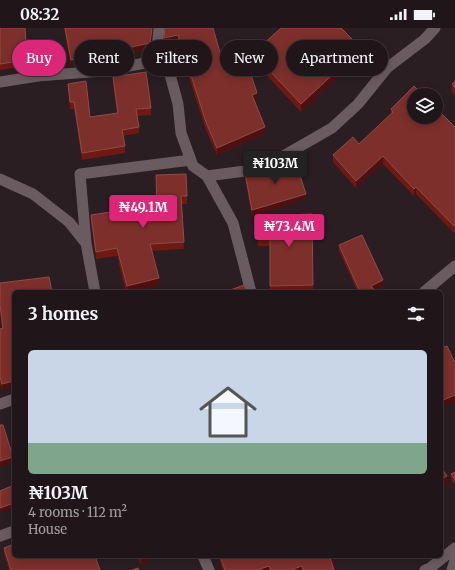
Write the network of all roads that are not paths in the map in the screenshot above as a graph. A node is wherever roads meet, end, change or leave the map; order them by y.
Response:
1 (159, 28) edge
2 (435, 28) edge
3 (158, 40) edge
4 (142, 64) edge
5 (170, 76) edge
6 (0, 82) edge
7 (190, 160) junction
8 (207, 176) junction
9 (0, 179) edge
10 (86, 243) junction
11 (455, 266) edge
12 (95, 290) edge
13 (250, 290) edge
14 (426, 290) edge
15 (12, 400) edge
16 (0, 404) edge
17 (12, 532) edge
18 (0, 536) edge
19 (455, 548) edge
20 (204, 558) edge
21 (442, 558) edge
22 (443, 558) edge
23 (455, 560) edge
24 (209, 570) edge
25 (425, 570) edge
26 (452, 570) edge

1 - 3 street
2 - 8 street
4 - 6 street
5 - 7 street
7 - 8 street
7 - 10 street
8 - 13 street
9 - 10 street
10 - 12 street
11 - 14 street
15 - 16 street
17 - 18 street
19 - 22 street
20 - 24 street
21 - 25 street
23 - 26 street

